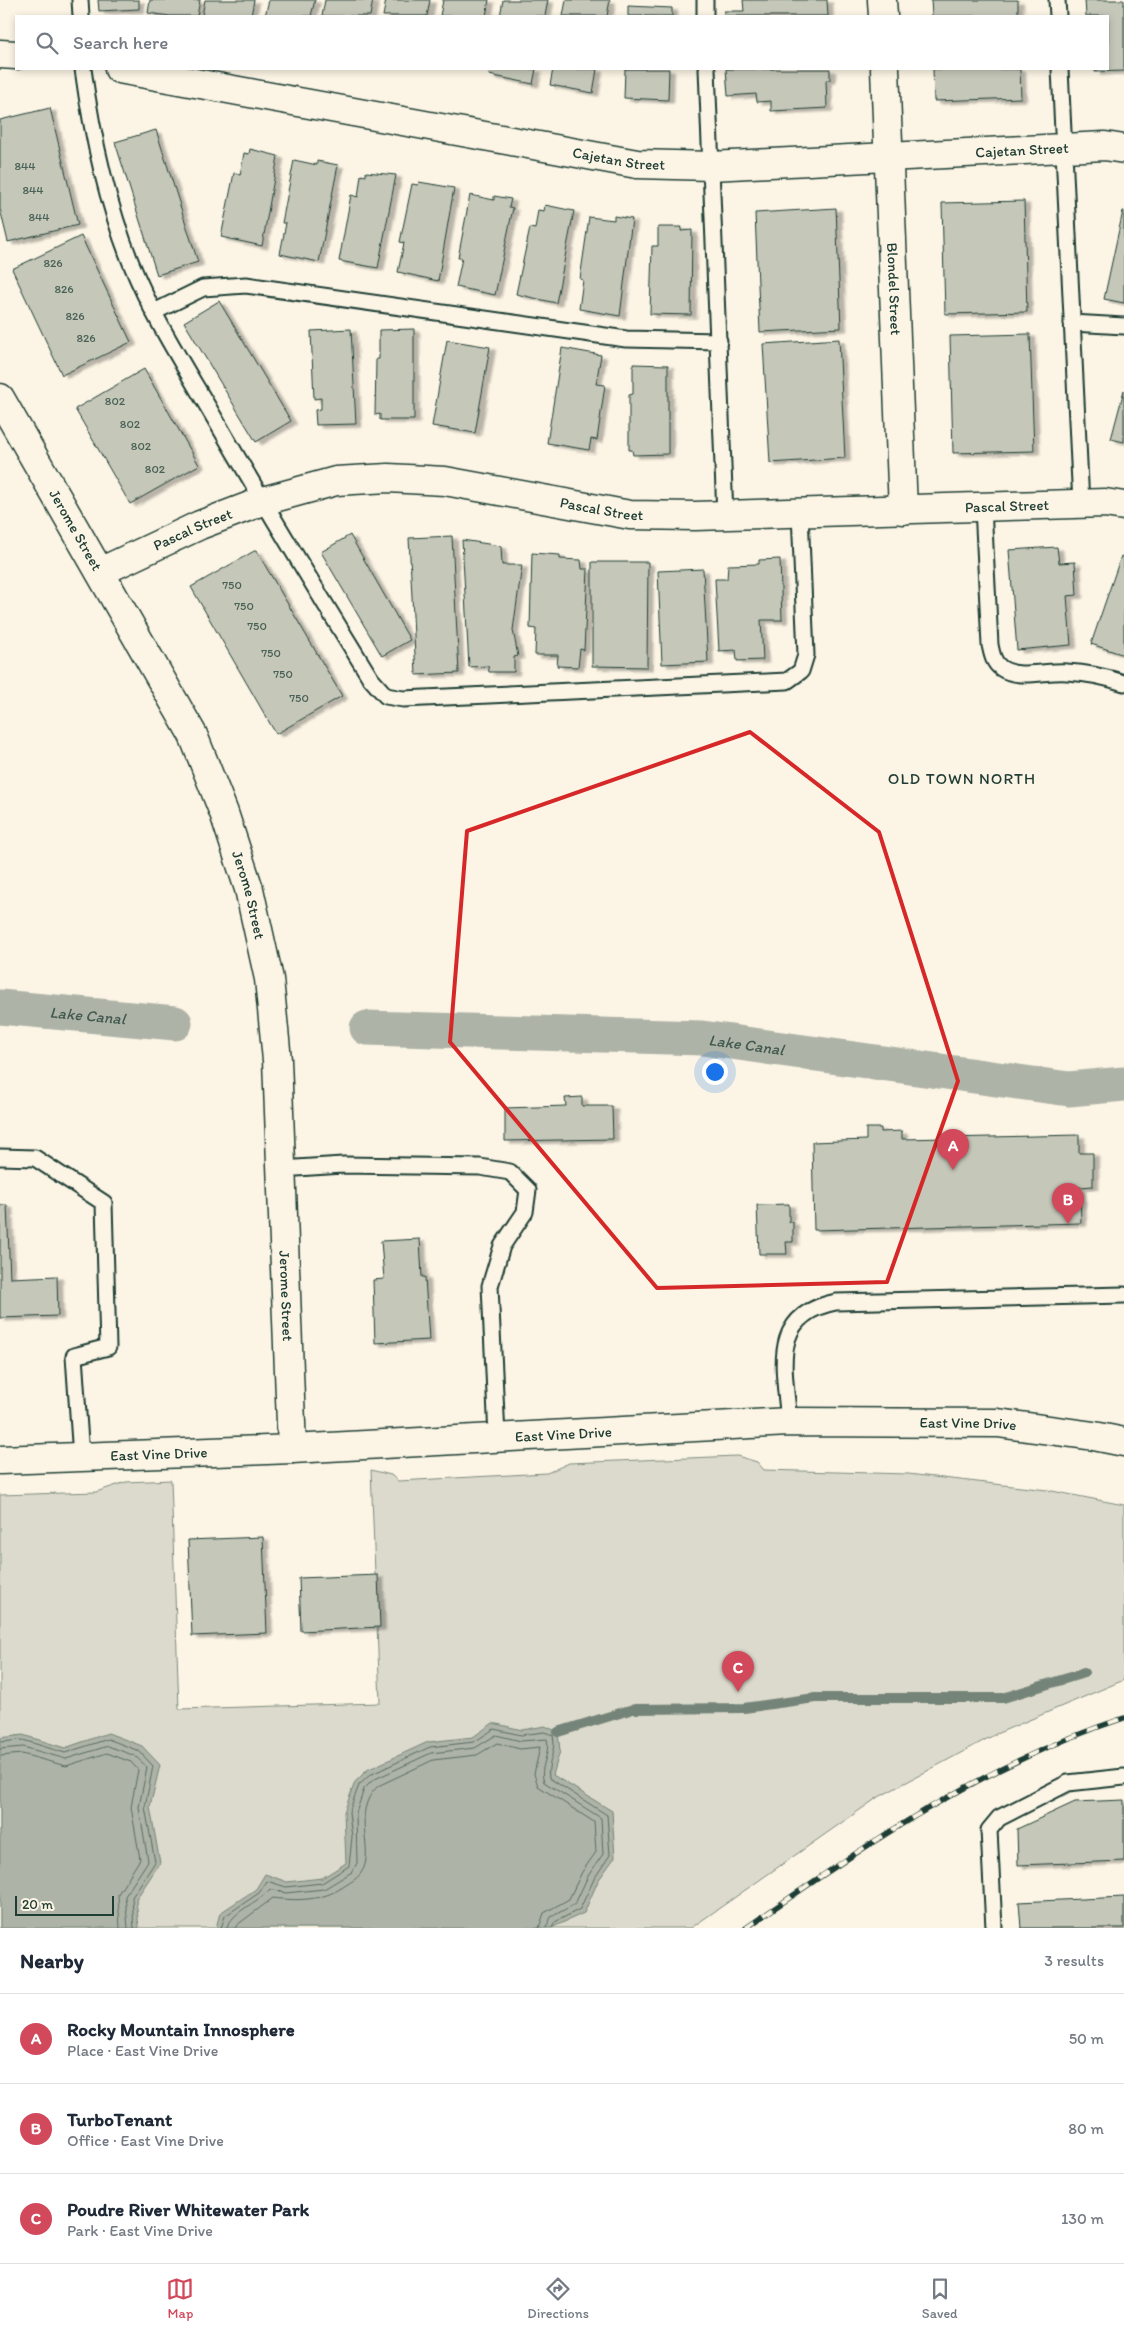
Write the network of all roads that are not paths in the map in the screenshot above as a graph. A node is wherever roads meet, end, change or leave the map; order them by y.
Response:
1 (80, 0) edge
2 (704, 0) edge
3 (882, 0) edge
4 (1057, 0) edge
5 (80, 15) edge
6 (705, 15) edge
7 (883, 15) edge
8 (1058, 15) edge
9 (0, 54) edge
10 (15, 55) edge
11 (83, 70) edge
12 (124, 70) edge
13 (707, 70) edge
14 (885, 70) edge
15 (1060, 70) edge
16 (1064, 148) junction
17 (1124, 149) edge
18 (888, 156) junction
19 (711, 166) junction
20 (154, 312) junction
21 (1072, 323) junction
22 (1124, 326) edge
23 (719, 341) junction
24 (0, 398) edge
25 (263, 501) junction
26 (1081, 504) junction
27 (1124, 506) edge
28 (983, 507) junction
29 (903, 510) junction
30 (800, 513) junction
31 (725, 515) junction
32 (100, 572) junction
33 (1124, 683) edge
34 (0, 1157) edge
35 (281, 1170) junction
36 (1124, 1295) edge
37 (789, 1422) junction
38 (497, 1438) junction
39 (1124, 1442) edge
40 (292, 1449) junction
41 (81, 1457) junction
42 (0, 1460) edge
43 (1124, 1777) edge
44 (994, 1928) edge

1 - 5 lane
2 - 6 lane
3 - 7 street
4 - 8 lane
9 - 10 street
11 - 20 lane
12 - 19 street, Cajetan Street
13 - 19 lane
14 - 18 street, Blondel Street
15 - 16 lane
16 - 17 street, Cajetan Street
16 - 18 street, Cajetan Street
16 - 21 lane
18 - 19 street, Cajetan Street
18 - 29 street, Blondel Street
19 - 23 lane
20 - 23 lane
20 - 25 lane
21 - 22 lane
21 - 26 lane
23 - 31 lane
24 - 32 street, Jerome Street
25 - 30 lane
25 - 31 street, Pascal Street
25 - 32 street, Pascal Street
26 - 27 street, Pascal Street
26 - 28 street, Pascal Street
28 - 29 street, Pascal Street
28 - 33 lane
29 - 30 street, Pascal Street
30 - 31 street, Pascal Street
32 - 35 street, Jerome Street
34 - 41 lane
35 - 38 lane
35 - 40 street, Jerome Street
36 - 37 lane
37 - 38 street, East Vine Drive
37 - 39 street, East Vine Drive
38 - 40 street, East Vine Drive
40 - 41 street, East Vine Drive
41 - 42 street, East Vine Drive
43 - 44 lane

